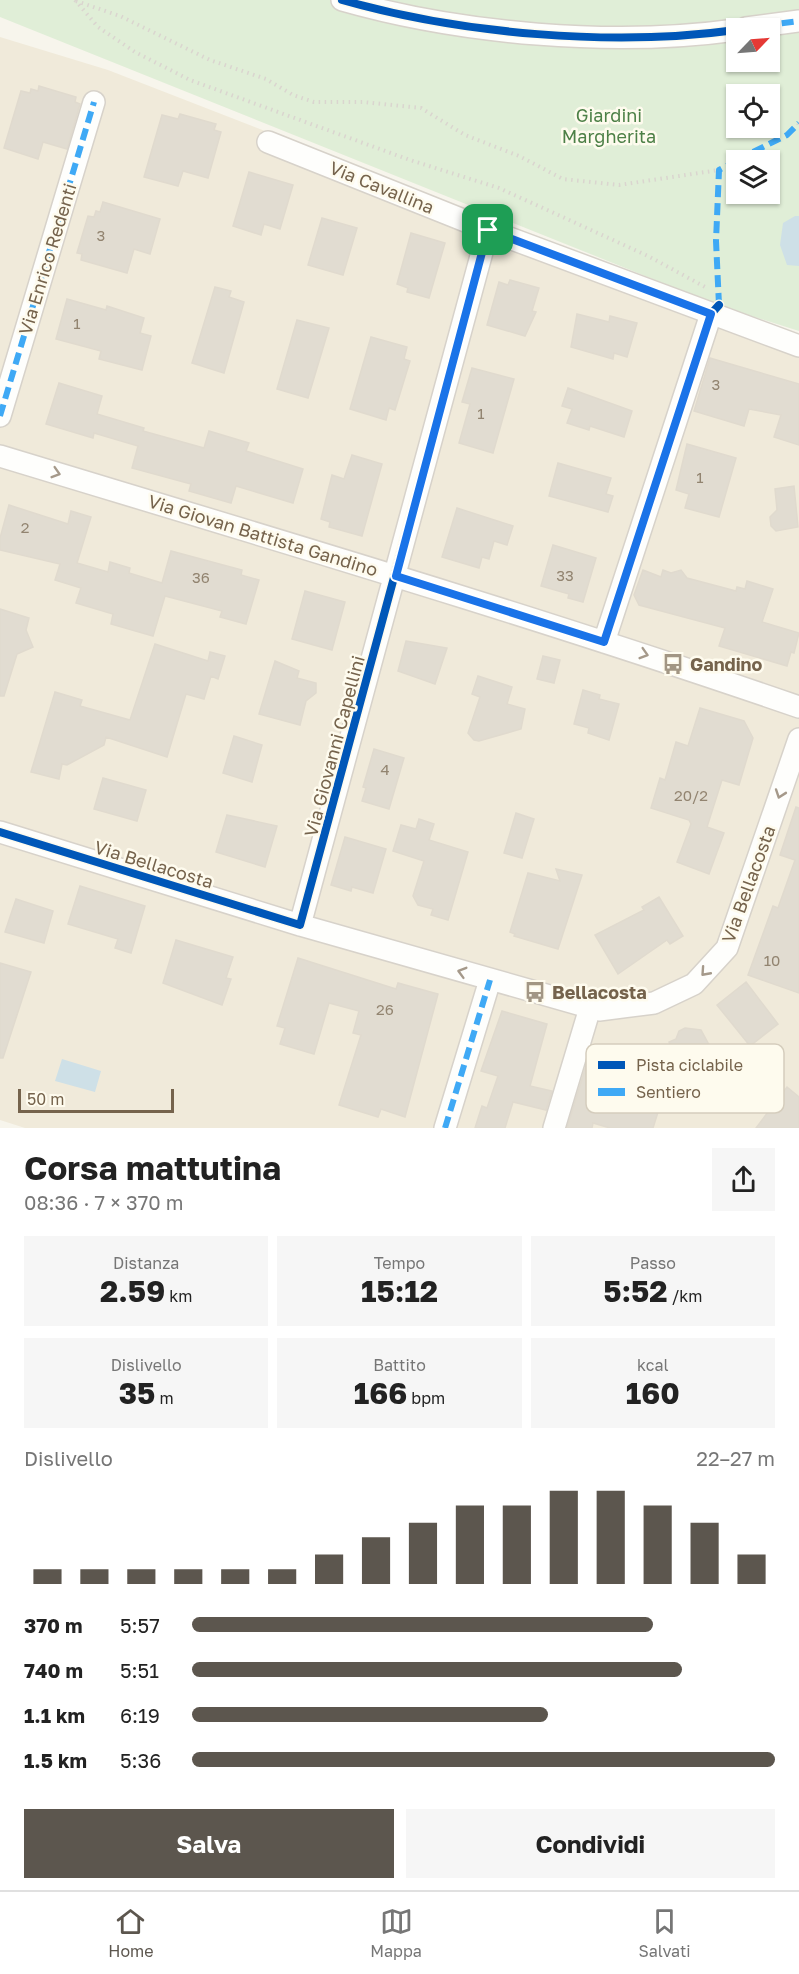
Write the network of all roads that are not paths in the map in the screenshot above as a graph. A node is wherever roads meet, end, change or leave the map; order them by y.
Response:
1 (342, 0) edge
2 (799, 21) edge
3 (780, 24) edge
4 (726, 31) edge
5 (94, 102) dead end
6 (268, 142) dead end
7 (488, 230) junction
8 (711, 314) junction
9 (799, 346) edge
10 (0, 416) edge
11 (0, 456) edge
12 (396, 576) junction
13 (604, 642) junction
14 (799, 707) edge
15 (799, 739) edge
16 (0, 832) edge
17 (300, 925) junction
18 (490, 980) junction
19 (590, 1008) junction
20 (445, 1128) edge
21 (554, 1128) edge

1 - 4 street
2 - 3 street
5 - 10 street, Via Enrico Redenti
6 - 7 street, Via Cavallina
7 - 8 street, Via Cavallina
7 - 12 street, Via Giovanni Capellini
8 - 9 street, Via Cavallina
8 - 13 street
11 -> 12 street, Via Giovan Battista Gandino
12 - 13 street, Via Giovan Battista Gandino
12 - 17 street, Via Giovanni Capellini
13 -> 14 street, Via Giovan Battista Gandino
15 -> 19 street, Via Bellacosta
16 - 17 street, Via Bellacosta
18 -> 17 street, Via Bellacosta
18 - 19 street, Via Bellacosta
18 - 20 street
19 - 21 street

